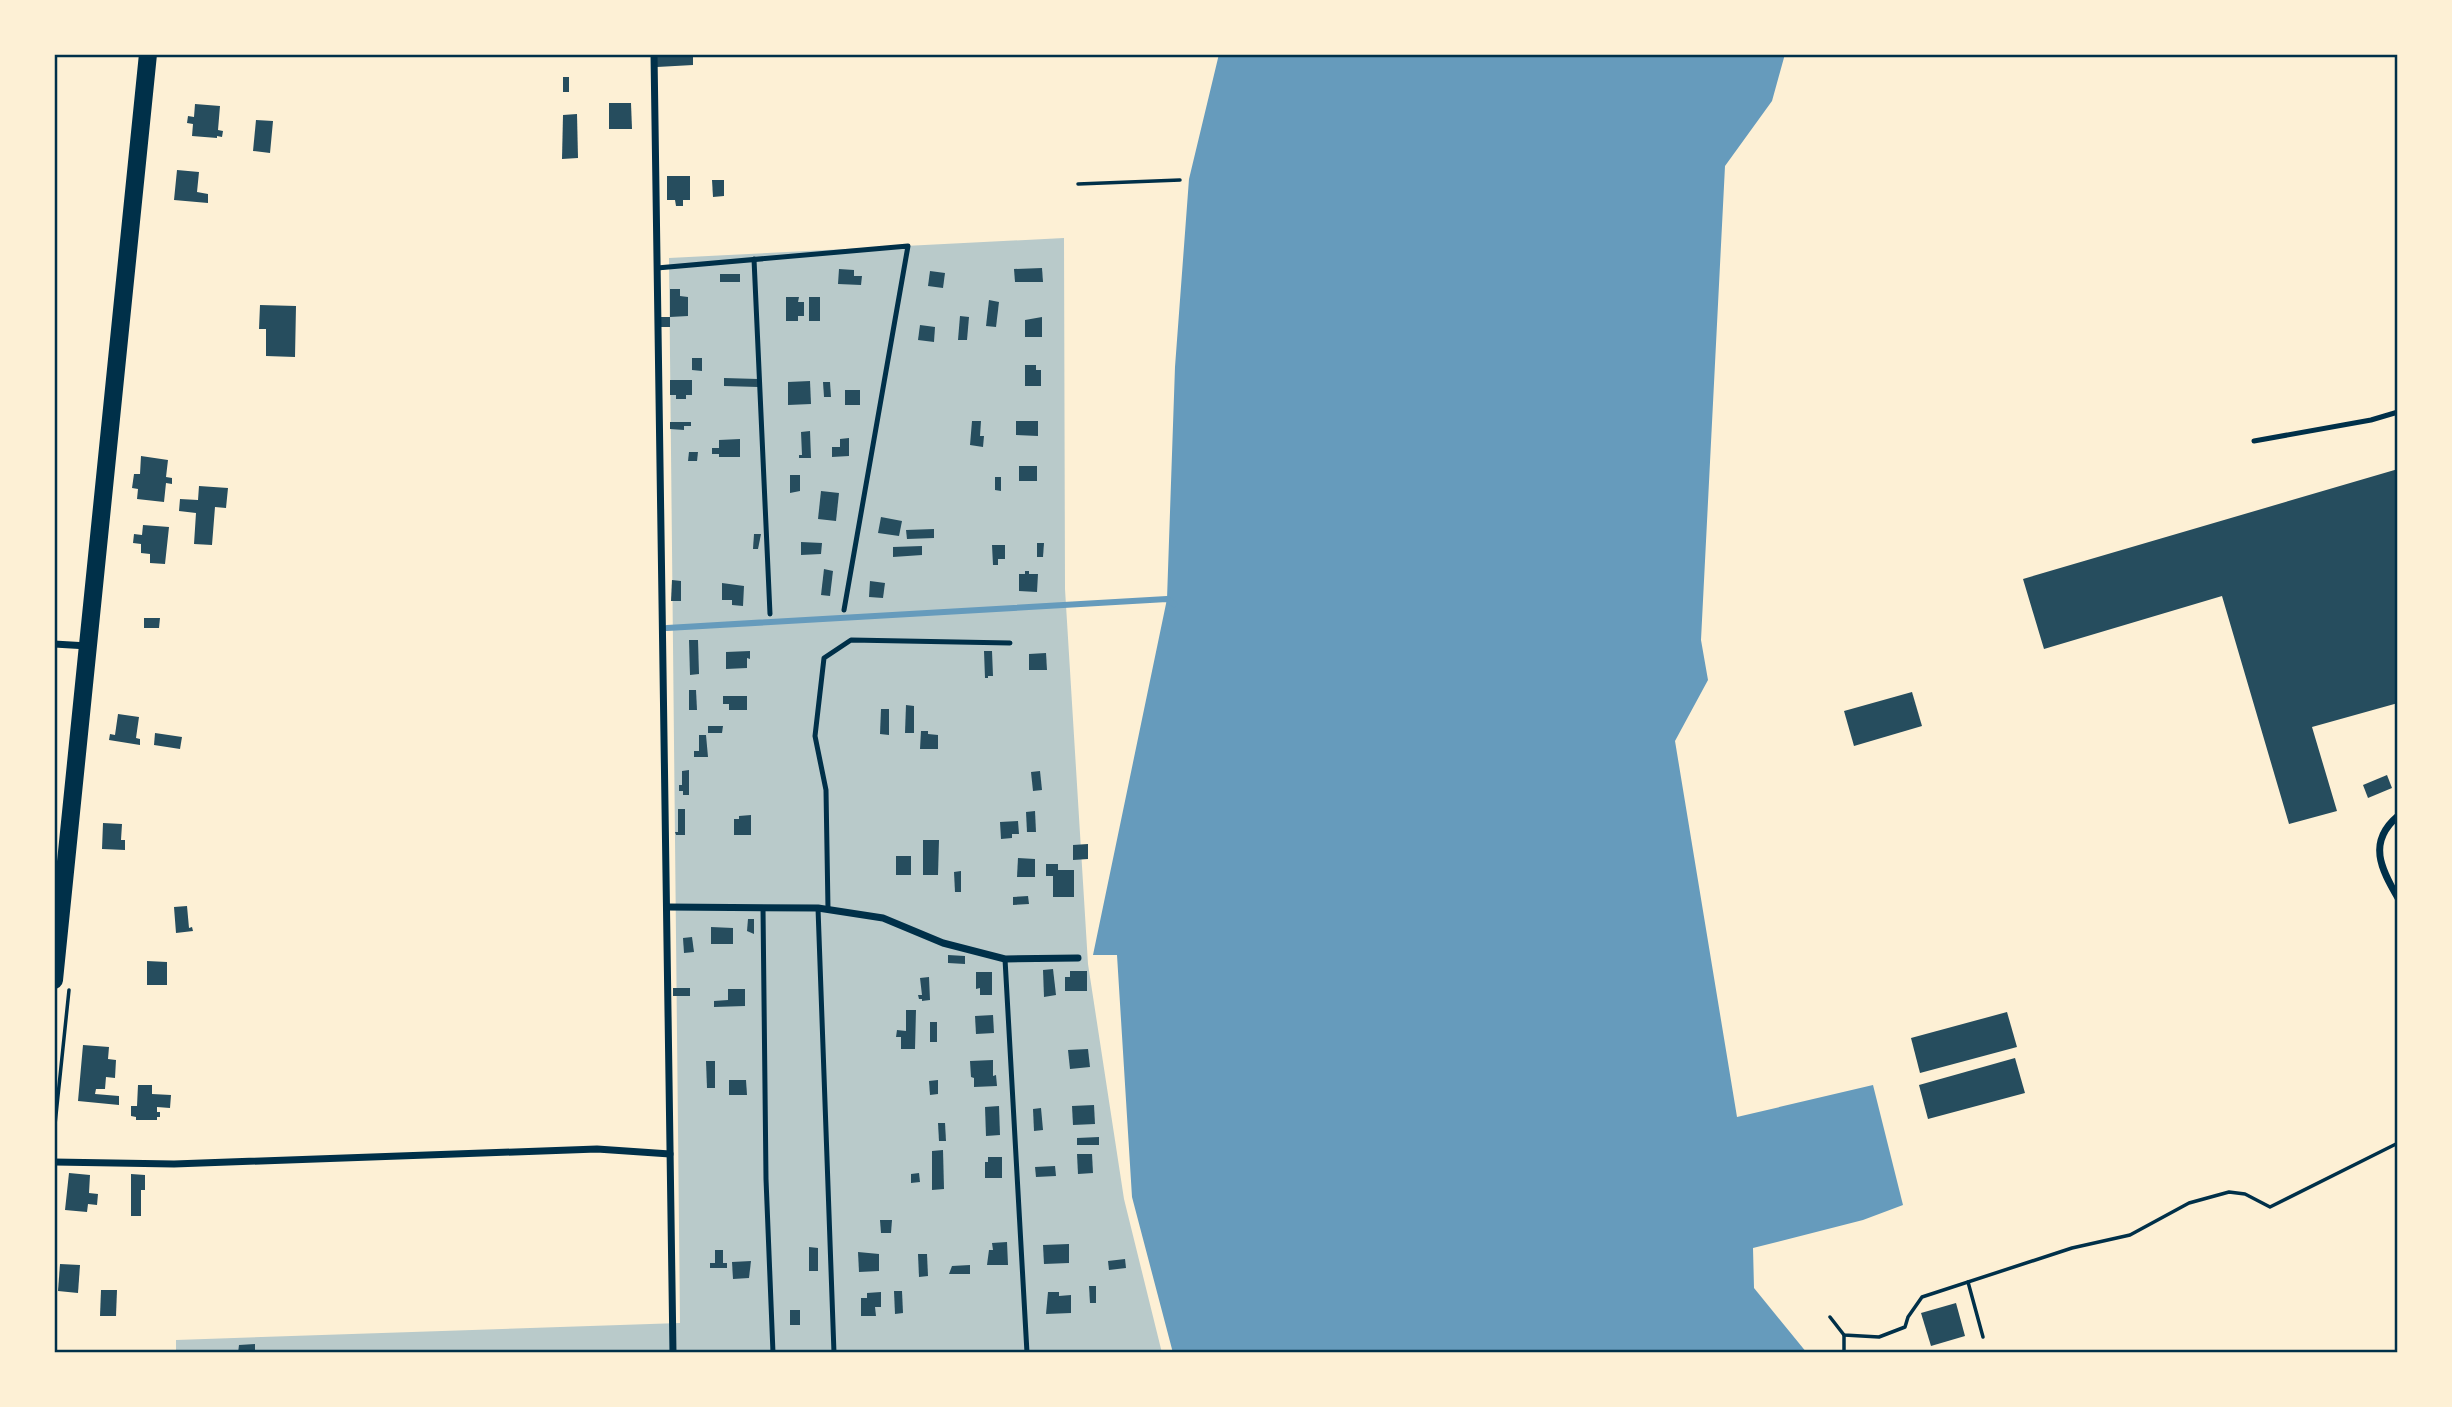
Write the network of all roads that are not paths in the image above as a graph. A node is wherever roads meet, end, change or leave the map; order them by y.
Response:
1 (148, 54) edge
2 (654, 54) edge
3 (754, 260) junction
4 (657, 268) junction
5 (2398, 412) edge
6 (2253, 441) dead end
7 (844, 610) dead end
8 (771, 614) dead end
9 (1010, 643) dead end
10 (54, 644) edge
11 (88, 646) junction
12 (2398, 816) edge
13 (2398, 898) edge
14 (667, 907) junction
15 (763, 908) junction
16 (818, 908) junction
17 (828, 909) junction
18 (1078, 958) dead end
19 (1005, 959) junction
20 (54, 980) edge
21 (670, 1154) junction
22 (54, 1162) edge
23 (673, 1353) edge
24 (773, 1353) edge
25 (834, 1353) edge
26 (1027, 1353) edge

1 - 11 main road
2 - 4 street
3 - 4 lane
3 - 7 lane
3 - 8 lane
4 - 14 street
5 - 6 lane
9 - 17 lane
10 - 11 street
11 - 20 main road
12 - 13 street
14 - 15 street
14 - 21 street
15 - 16 street
15 - 24 lane
16 - 17 street
16 - 25 lane
17 - 19 street
18 - 19 street
19 - 26 lane
21 - 22 street
21 - 23 street

